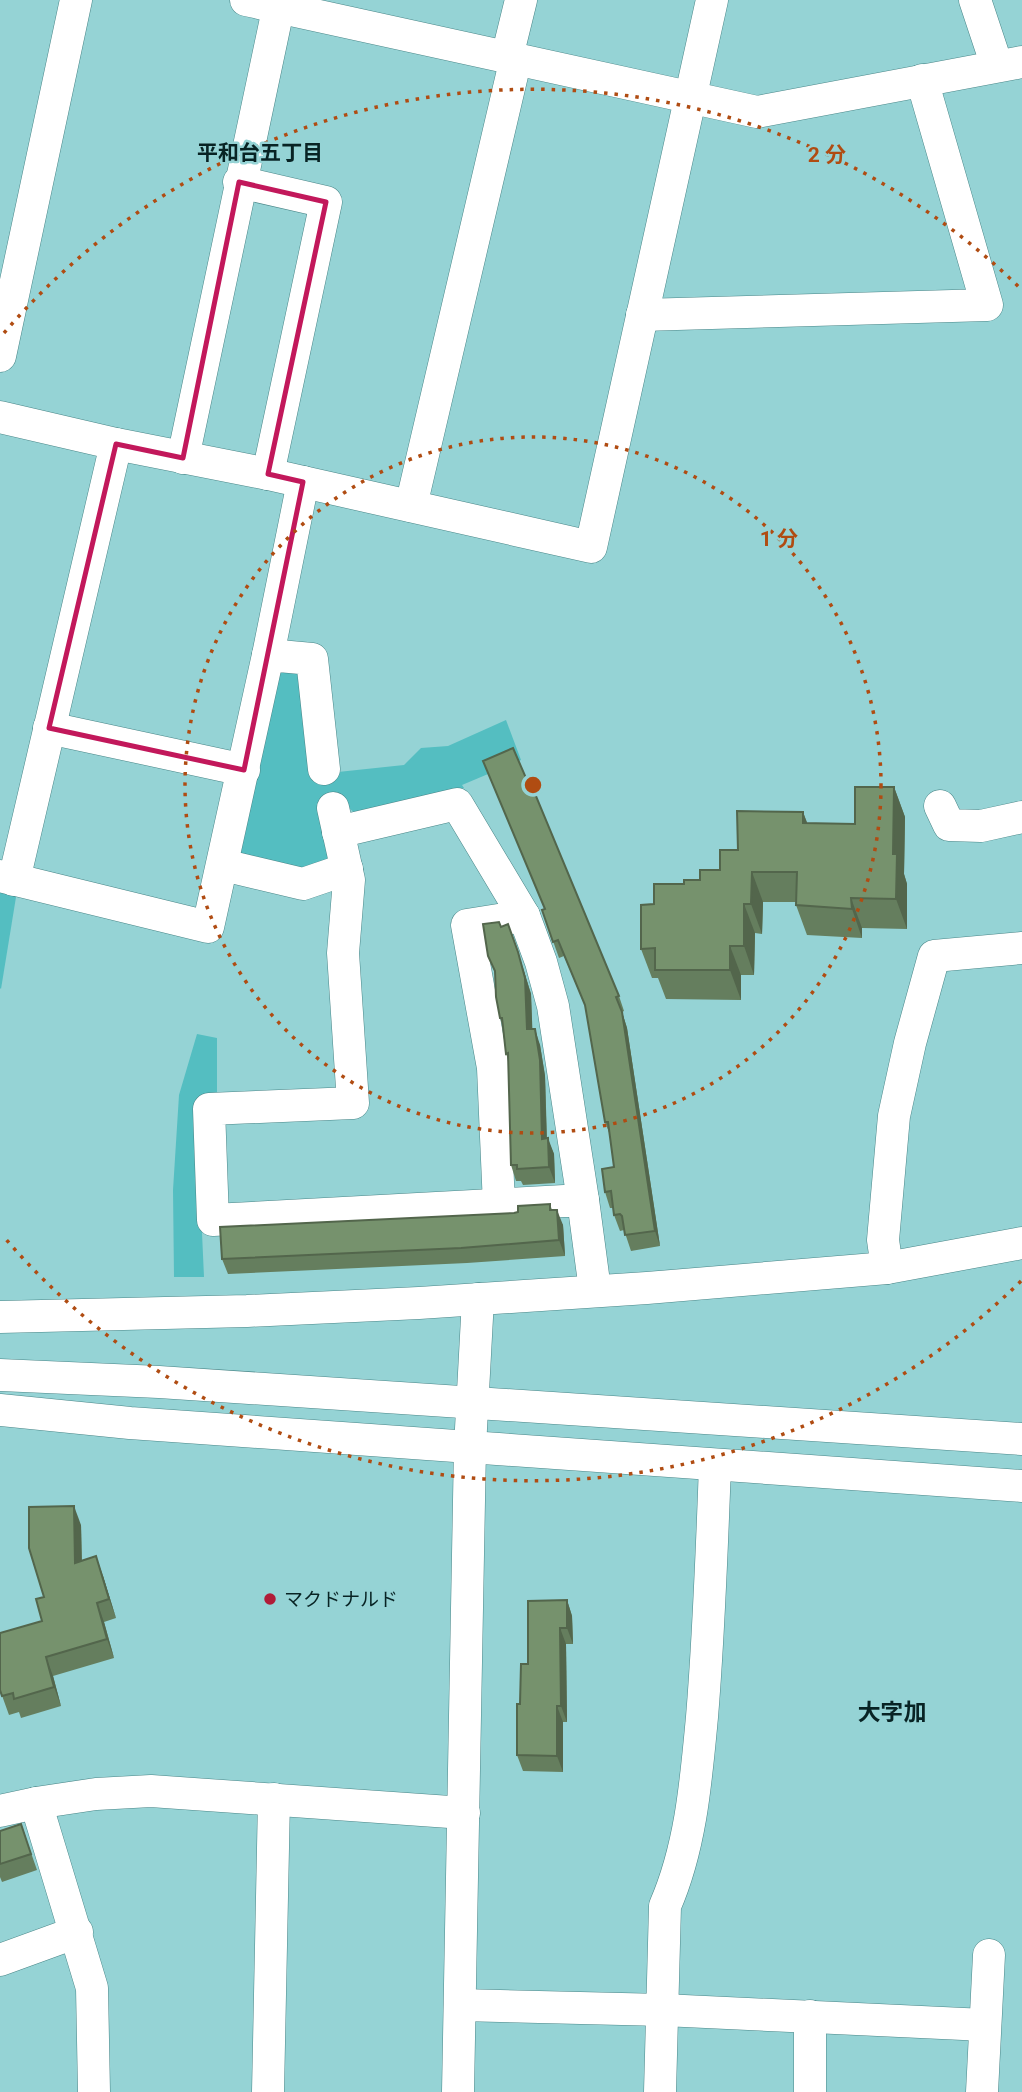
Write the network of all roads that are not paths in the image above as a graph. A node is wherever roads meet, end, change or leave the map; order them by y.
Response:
1 (76, 0) edge
2 (246, 0) edge
3 (520, 0) edge
4 (712, 0) edge
5 (975, 0) edge
6 (279, 3) edge
7 (512, 57) junction
8 (1010, 64) edge
9 (922, 80) junction
10 (689, 97) junction
11 (239, 183) junction
12 (642, 314) junction
13 (0, 356) edge
14 (0, 416) edge
15 (116, 444) junction
16 (183, 458) junction
17 (268, 474) junction
18 (303, 482) junction
19 (411, 506) junction
20 (268, 655) junction
21 (49, 728) junction
22 (324, 769) dead end
23 (244, 770) junction
24 (940, 806) dead end
25 (1022, 817) edge
26 (223, 865) junction
27 (347, 869) junction
28 (7, 878) edge
29 (524, 916) junction
30 (1022, 948) edge
31 (583, 1200) junction
32 (499, 1205) junction
33 (1022, 1243) edge
34 (887, 1268) junction
35 (595, 1290) junction
36 (478, 1299) junction
37 (0, 1317) edge
38 (0, 1374) edge
39 (473, 1404) junction
40 (0, 1410) edge
41 (1022, 1439) edge
42 (470, 1447) junction
43 (715, 1465) junction
44 (1022, 1486) edge
45 (274, 1800) junction
46 (36, 1803) junction
47 (0, 1811) edge
48 (464, 1813) junction
49 (76, 1932) junction
50 (989, 1955) dead end
51 (0, 1960) edge
52 (460, 2005) junction
53 (663, 2010) junction
54 (810, 2016) junction
55 (985, 2025) junction
56 (94, 2092) edge
57 (268, 2092) edge
58 (458, 2092) edge
59 (660, 2092) edge
60 (810, 2092) edge
61 (982, 2092) edge

1 - 13 street
2 - 6 street
3 - 7 street
4 - 10 street
5 - 8 street
6 - 7 street
6 - 11 street
7 - 10 street
7 - 19 street
8 - 9 street
9 - 10 street
9 - 12 street
10 - 12 street
11 - 16 street
11 - 17 street
12 - 19 street
14 - 15 street
15 - 16 street
15 - 21 street
16 - 17 street
17 - 18 street
18 - 19 street
18 - 20 street
20 - 22 street
20 - 23 street
21 - 23 street
21 - 28 street
23 - 26 street
24 - 25 street
26 - 27 street
26 - 28 street
27 - 29 street
27 - 32 street
29 - 31 street
29 - 32 street
30 - 34 street
31 - 32 street
31 - 35 street
33 - 34 street
34 - 35 street
35 - 36 street
36 - 37 street
36 - 39 street
38 - 39 street
39 - 41 street
39 - 42 street
40 - 42 street
42 - 43 street
42 - 48 street
43 - 44 street
43 - 53 street
45 - 46 street
45 - 48 street
45 - 57 street
46 - 47 street
46 - 49 street
48 - 52 street
49 - 51 street
49 - 56 street
50 - 55 street
52 - 53 street
52 - 58 street
53 - 54 street
53 - 59 street
54 - 55 street
54 - 60 street
55 - 61 street

